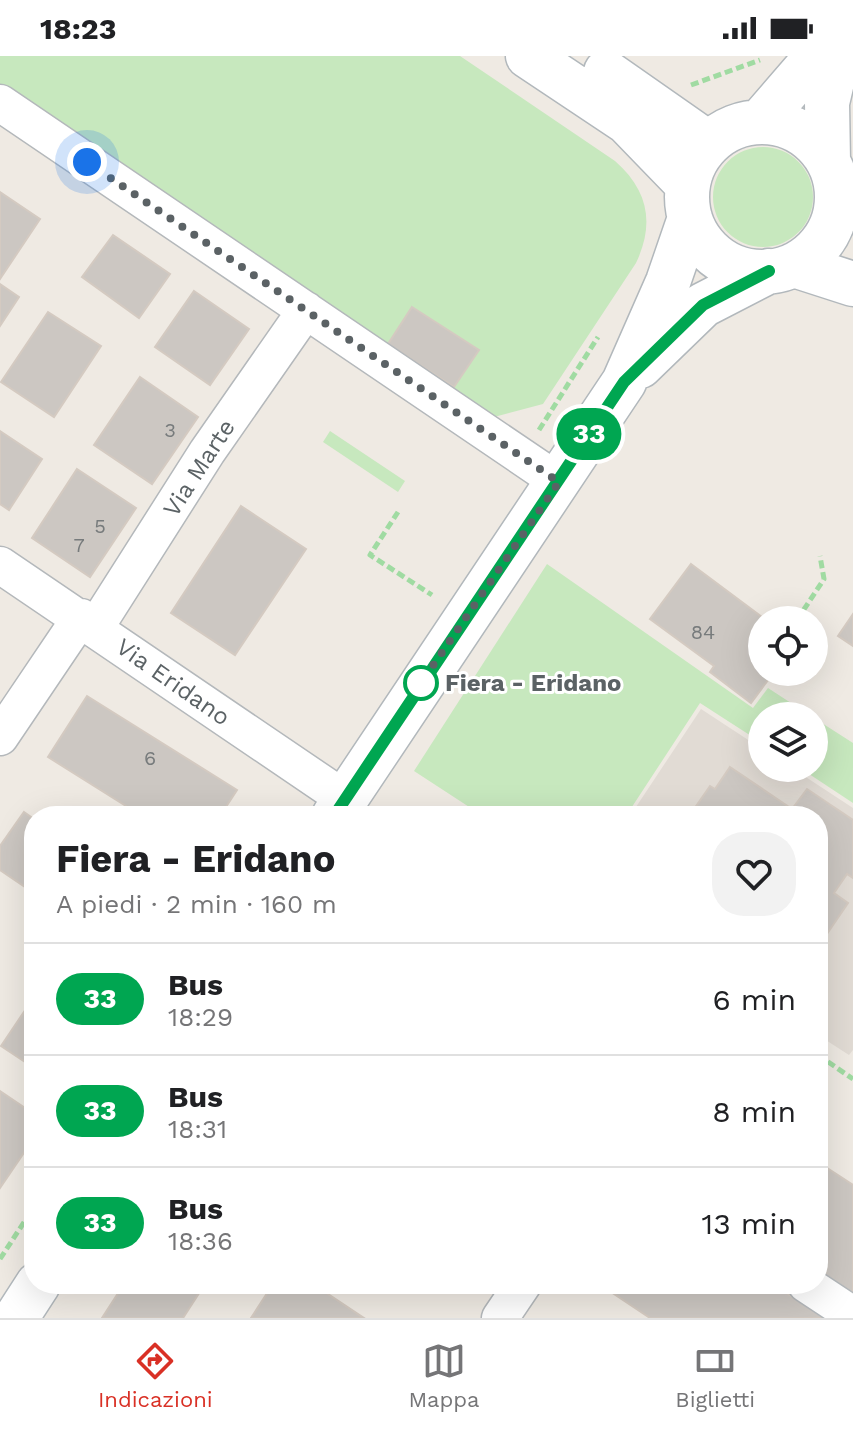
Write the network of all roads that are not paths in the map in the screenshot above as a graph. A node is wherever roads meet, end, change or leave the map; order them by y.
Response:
1 (528, 56) edge
2 (582, 56) edge
3 (817, 56) edge
4 (838, 56) edge
5 (0, 103) edge
6 (760, 122) junction
7 (709, 144) junction
8 (839, 192) edge
9 (689, 201) junction
10 (782, 268) junction
11 (853, 284) edge
12 (306, 310) junction
13 (624, 382) junction
14 (559, 482) junction
15 (0, 565) edge
16 (88, 622) junction
17 (0, 737) edge
18 (337, 806) edge
19 (341, 806) edge
20 (32, 1294) edge
21 (516, 1294) edge
22 (821, 1294) edge
23 (853, 1315) edge
24 (16, 1318) edge
25 (500, 1318) edge

1 - 9 street
2 - 7 street
3 - 6 street
4 - 8 street
5 - 12 street
6 - 7 street
6 - 8 street
7 - 9 street
8 - 10 street
9 - 10 street
9 - 13 street
10 - 11 street
10 - 13 street
12 - 14 street
12 - 16 street, Via Marte
13 - 14 street
14 - 19 street
15 - 16 street, Via Eridano
16 - 17 street, Via Marte
16 - 18 street, Via Eridano
20 - 24 street
21 - 25 street
22 - 23 street

